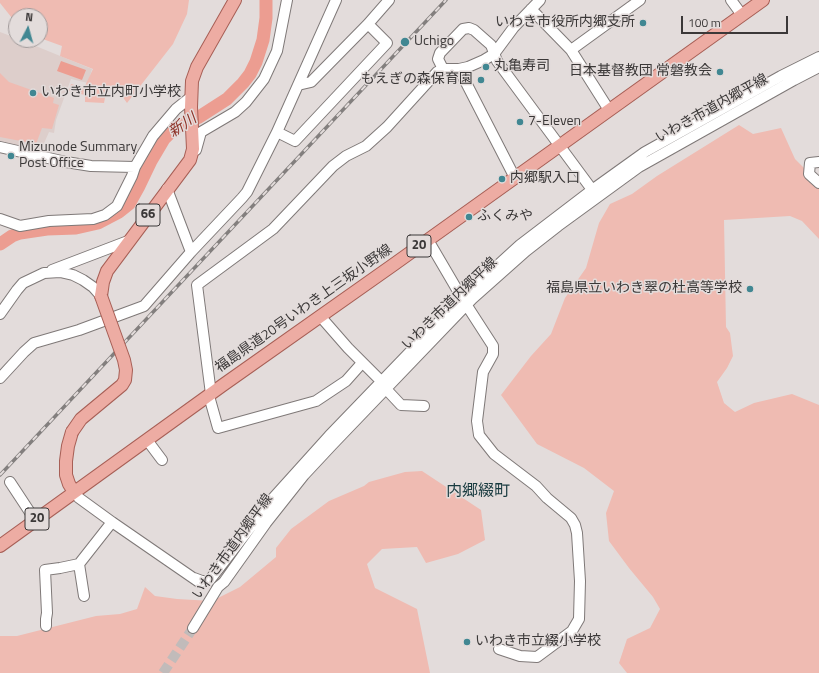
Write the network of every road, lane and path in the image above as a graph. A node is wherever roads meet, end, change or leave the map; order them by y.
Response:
1 (235, 0) edge
2 (287, 0) edge
3 (336, 0) edge
4 (389, 0) edge
5 (540, 0) edge
6 (640, 0) edge
7 (731, 0) edge
8 (763, 0) edge
9 (531, 9) junction
10 (742, 15) junction
11 (368, 24) junction
12 (571, 50) junction
13 (494, 54) junction
14 (819, 57) edge
15 (819, 67) edge
16 (443, 69) junction
17 (459, 70) junction
18 (298, 85) junction
19 (191, 102) junction
20 (609, 110) junction
21 (277, 132) junction
22 (0, 147) edge
23 (560, 147) junction
24 (191, 156) junction
25 (819, 162) edge
26 (135, 167) junction
27 (515, 178) junction
28 (819, 183) edge
29 (167, 189) junction
30 (595, 194) junction
31 (0, 219) edge
32 (428, 240) junction
33 (128, 241) junction
34 (191, 252) junction
35 (44, 273) junction
36 (101, 296) junction
37 (464, 301) junction
38 (0, 314) edge
39 (320, 316) junction
40 (362, 363) junction
41 (0, 378) edge
42 (383, 385) junction
43 (210, 395) junction
44 (424, 406) dead end
45 (147, 440) junction
46 (162, 460) dead end
47 (10, 482) dead end
48 (74, 492) junction
49 (35, 520) junction
50 (256, 520) junction
51 (112, 522) junction
52 (0, 546) edge
53 (79, 564) junction
54 (194, 578) junction
55 (218, 587) junction
56 (84, 596) dead end
57 (46, 626) dead end
58 (193, 628) tunnel mouth
59 (499, 649) dead end

1 - 19 main road
2 - 24 street
3 - 18 street
4 - 11 street
5 - 9 street
6 - 12 street
7 - 10 street
8 - 10 main road, 福島県道20号いわき上三坂小野線 / 20
9 - 12 street
9 - 13 street
10 - 20 main road, 福島県道20号いわき上三坂小野線 / 20
11 - 18 street
11 - 21 street
12 - 20 street
13 - 16 street
13 - 17 street
13 - 23 street
14 - 30 street, いわき市道内郷平線
15 - 30 street, いわき市道内郷平線
16 - 17 street
16 - 43 street
17 - 27 street
18 - 21 street
19 - 24 main road
19 - 26 street
20 - 23 main road, 福島県道20号いわき上三坂小野線 / 20
21 - 34 street
22 - 26 street
23 - 27 main road, 福島県道20号いわき上三坂小野線 / 20
23 - 30 street
24 - 29 main road, 66
25 - 28 street
26 - 31 street
27 - 32 main road, 福島県道20号いわき上三坂小野線 / 20
29 - 33 main road, 66
29 - 34 street
30 - 37 street, いわき市道内郷平線
32 - 37 street
32 - 39 main road, 福島県道20号いわき上三坂小野線 / 20
33 - 35 street
33 - 36 main road, 66
34 - 41 street
35 - 36 street
35 - 38 street
36 - 48 main road, bridge
37 - 42 street, いわき市道内郷平線
37 - 59 street
39 - 40 street
39 - 43 main road, 福島県道20号いわき上三坂小野線 / 20
40 - 42 street
40 - 43 street
42 - 44 street
42 - 50 street, いわき市道内郷平線
42 - 55 street, いわき市道内郷平線
43 - 45 main road, 福島県道20号いわき上三坂小野線 / 20
45 - 46 street
45 - 48 main road, 福島県道20号いわき上三坂小野線 / 20
47 - 49 street
48 - 49 main road, 福島県道20号いわき上三坂小野線 / 20
48 - 51 street
49 - 52 main road, 福島県道20号いわき上三坂小野線 / 20
50 - 54 street, いわき市道内郷平線
50 - 55 street
51 - 53 street
51 - 54 street
53 - 56 street
53 - 57 street
54 - 55 street
55 - 58 street, いわき市道内郷平線

